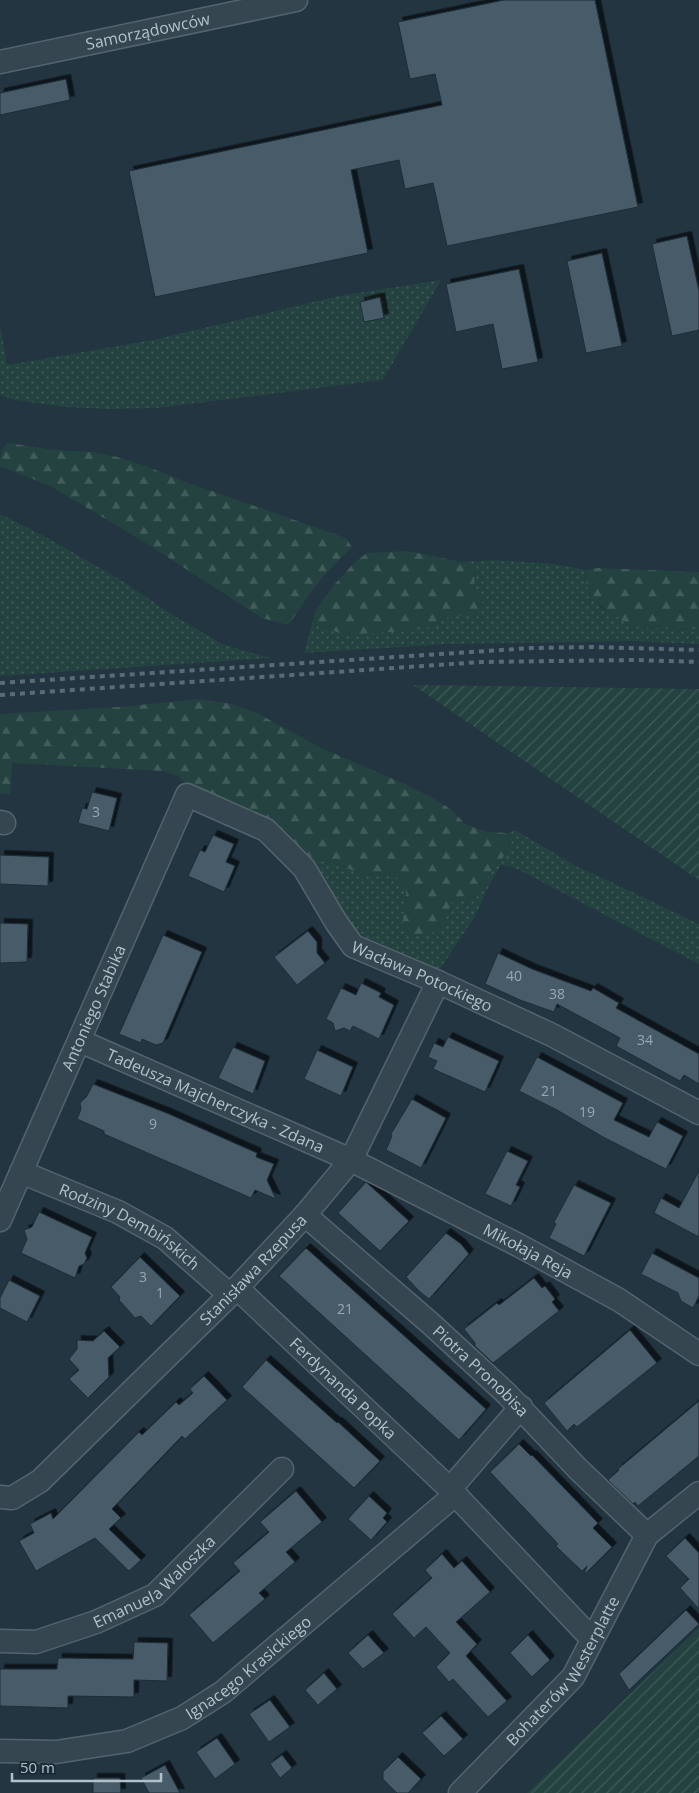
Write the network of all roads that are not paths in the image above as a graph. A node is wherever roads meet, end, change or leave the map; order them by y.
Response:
1 (296, 0) edge
2 (0, 62) edge
3 (187, 795) joint
4 (438, 982) junction
5 (80, 1041) junction
6 (699, 1113) edge
7 (351, 1160) junction
8 (21, 1172) junction
9 (305, 1215) junction
10 (0, 1220) edge
11 (233, 1292) junction
12 (699, 1354) edge
13 (521, 1407) junction
14 (282, 1469) dead end
15 (453, 1491) junction
16 (699, 1493) edge
17 (0, 1497) edge
18 (646, 1535) junction
19 (591, 1638) junction
20 (0, 1641) edge
21 (0, 1751) edge
22 (460, 1793) edge

1 - 2 street, Samorządowców
3 - 4 street, Wacława Potockiego
3 - 5 street, Antoniego Stabika
4 - 6 street, Wacława Potockiego
4 - 7 street, Stanisława Rzepusa
5 - 7 street, Tadeusza Majcherczyka - Zdana
5 - 8 street, Antoniego Stabika
7 - 9 street, Stanisława Rzepusa
7 - 12 street, Mikołaja Reja
8 - 10 street, Antoniego Stabika
8 - 11 street, Rodziny Dembińskich
9 - 11 street, Stanisława Rzepusa
9 - 13 street, Piotra Pronobisa
11 - 15 street, Ferdynanda Popka
11 - 17 street, Stanisława Rzepusa
13 - 15 street, Ignacego Krasickiego
13 - 18 street, Piotra Pronobisa
14 - 20 street, Emanuela Waloszka
15 - 19 street, Ferdynanda Popka
15 - 21 street, Ignacego Krasickiego
16 - 18 street
18 - 19 street, Bohaterów Westerplatte
19 - 22 street, Bohaterów Westerplatte

